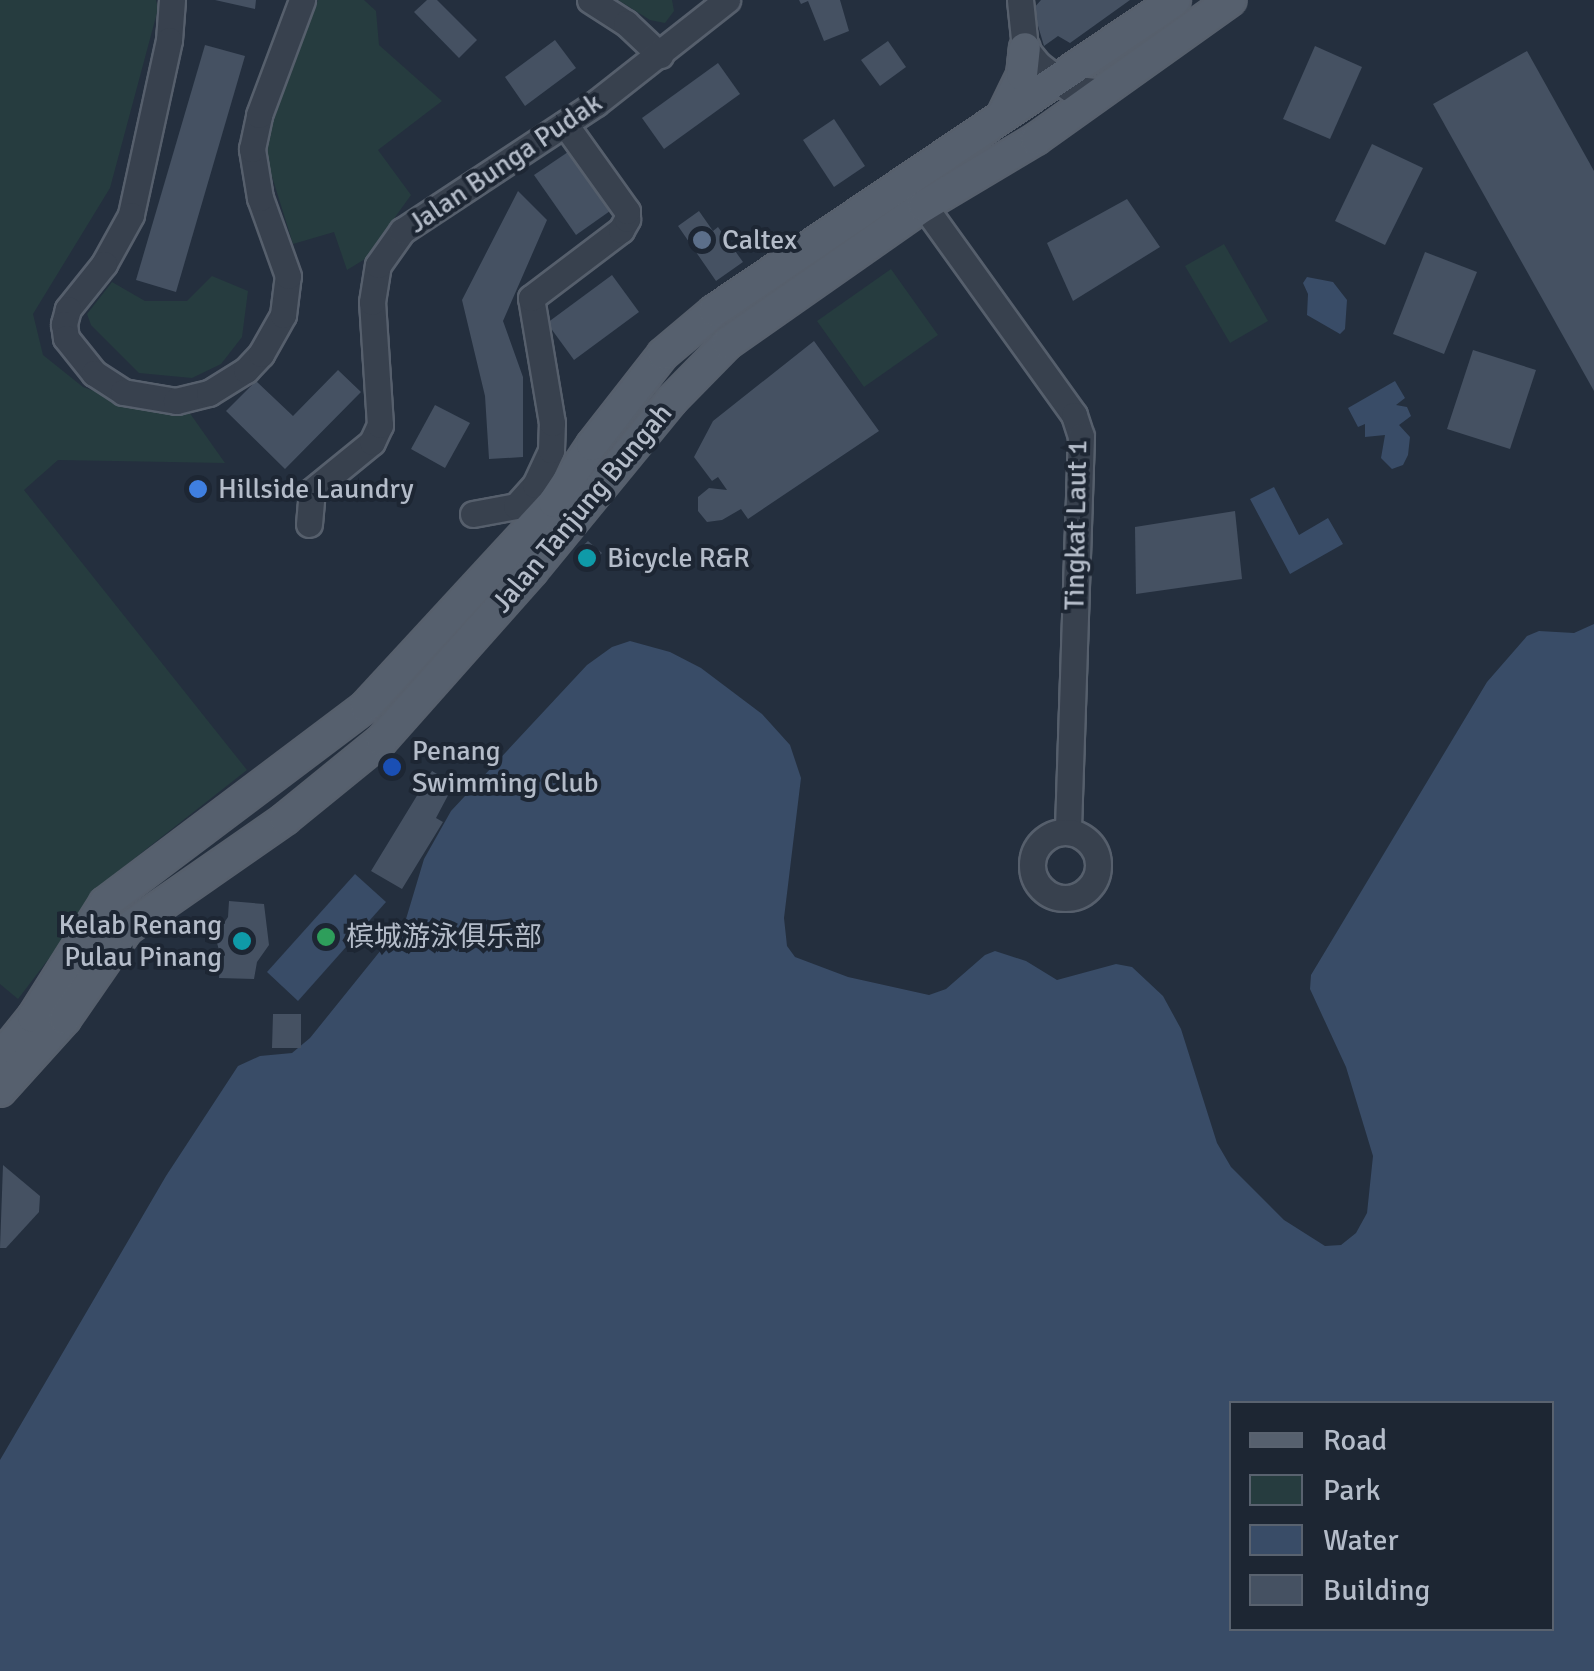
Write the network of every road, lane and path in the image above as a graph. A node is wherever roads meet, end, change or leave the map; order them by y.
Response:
1 (172, 0) edge
2 (302, 0) edge
3 (590, 0) edge
4 (727, 0) edge
5 (1175, 0) edge
6 (1231, 0) edge
7 (1015, 5) edge
8 (1025, 48) junction
9 (660, 55) junction
10 (1058, 80) junction
11 (1102, 92) junction
12 (998, 121) junction
13 (565, 124) junction
14 (924, 206) junction
15 (473, 514) dead end
16 (309, 524) dead end
17 (1068, 832) dead end
18 (0, 1058) edge
19 (0, 1091) edge

1 - 2 street
3 - 9 street
4 - 9 street, Jalan Bunga Pudak
5 - 10 main road, Jalan Tanjung Bungah
6 - 11 main road, Jalan Tanjung Bungah
7 - 8 street
8 - 10 street
8 - 12 main road
9 - 13 street, Jalan Bunga Pudak
10 - 11 street
10 - 12 main road, Jalan Tanjung Bungah
11 - 14 main road, Jalan Tanjung Bungah
12 - 18 main road, Jalan Tanjung Bungah
13 - 15 street
13 - 16 street, Jalan Bunga Pudak
14 - 17 street, Tingkat Laut 1
14 - 19 main road, Jalan Tanjung Bungah

